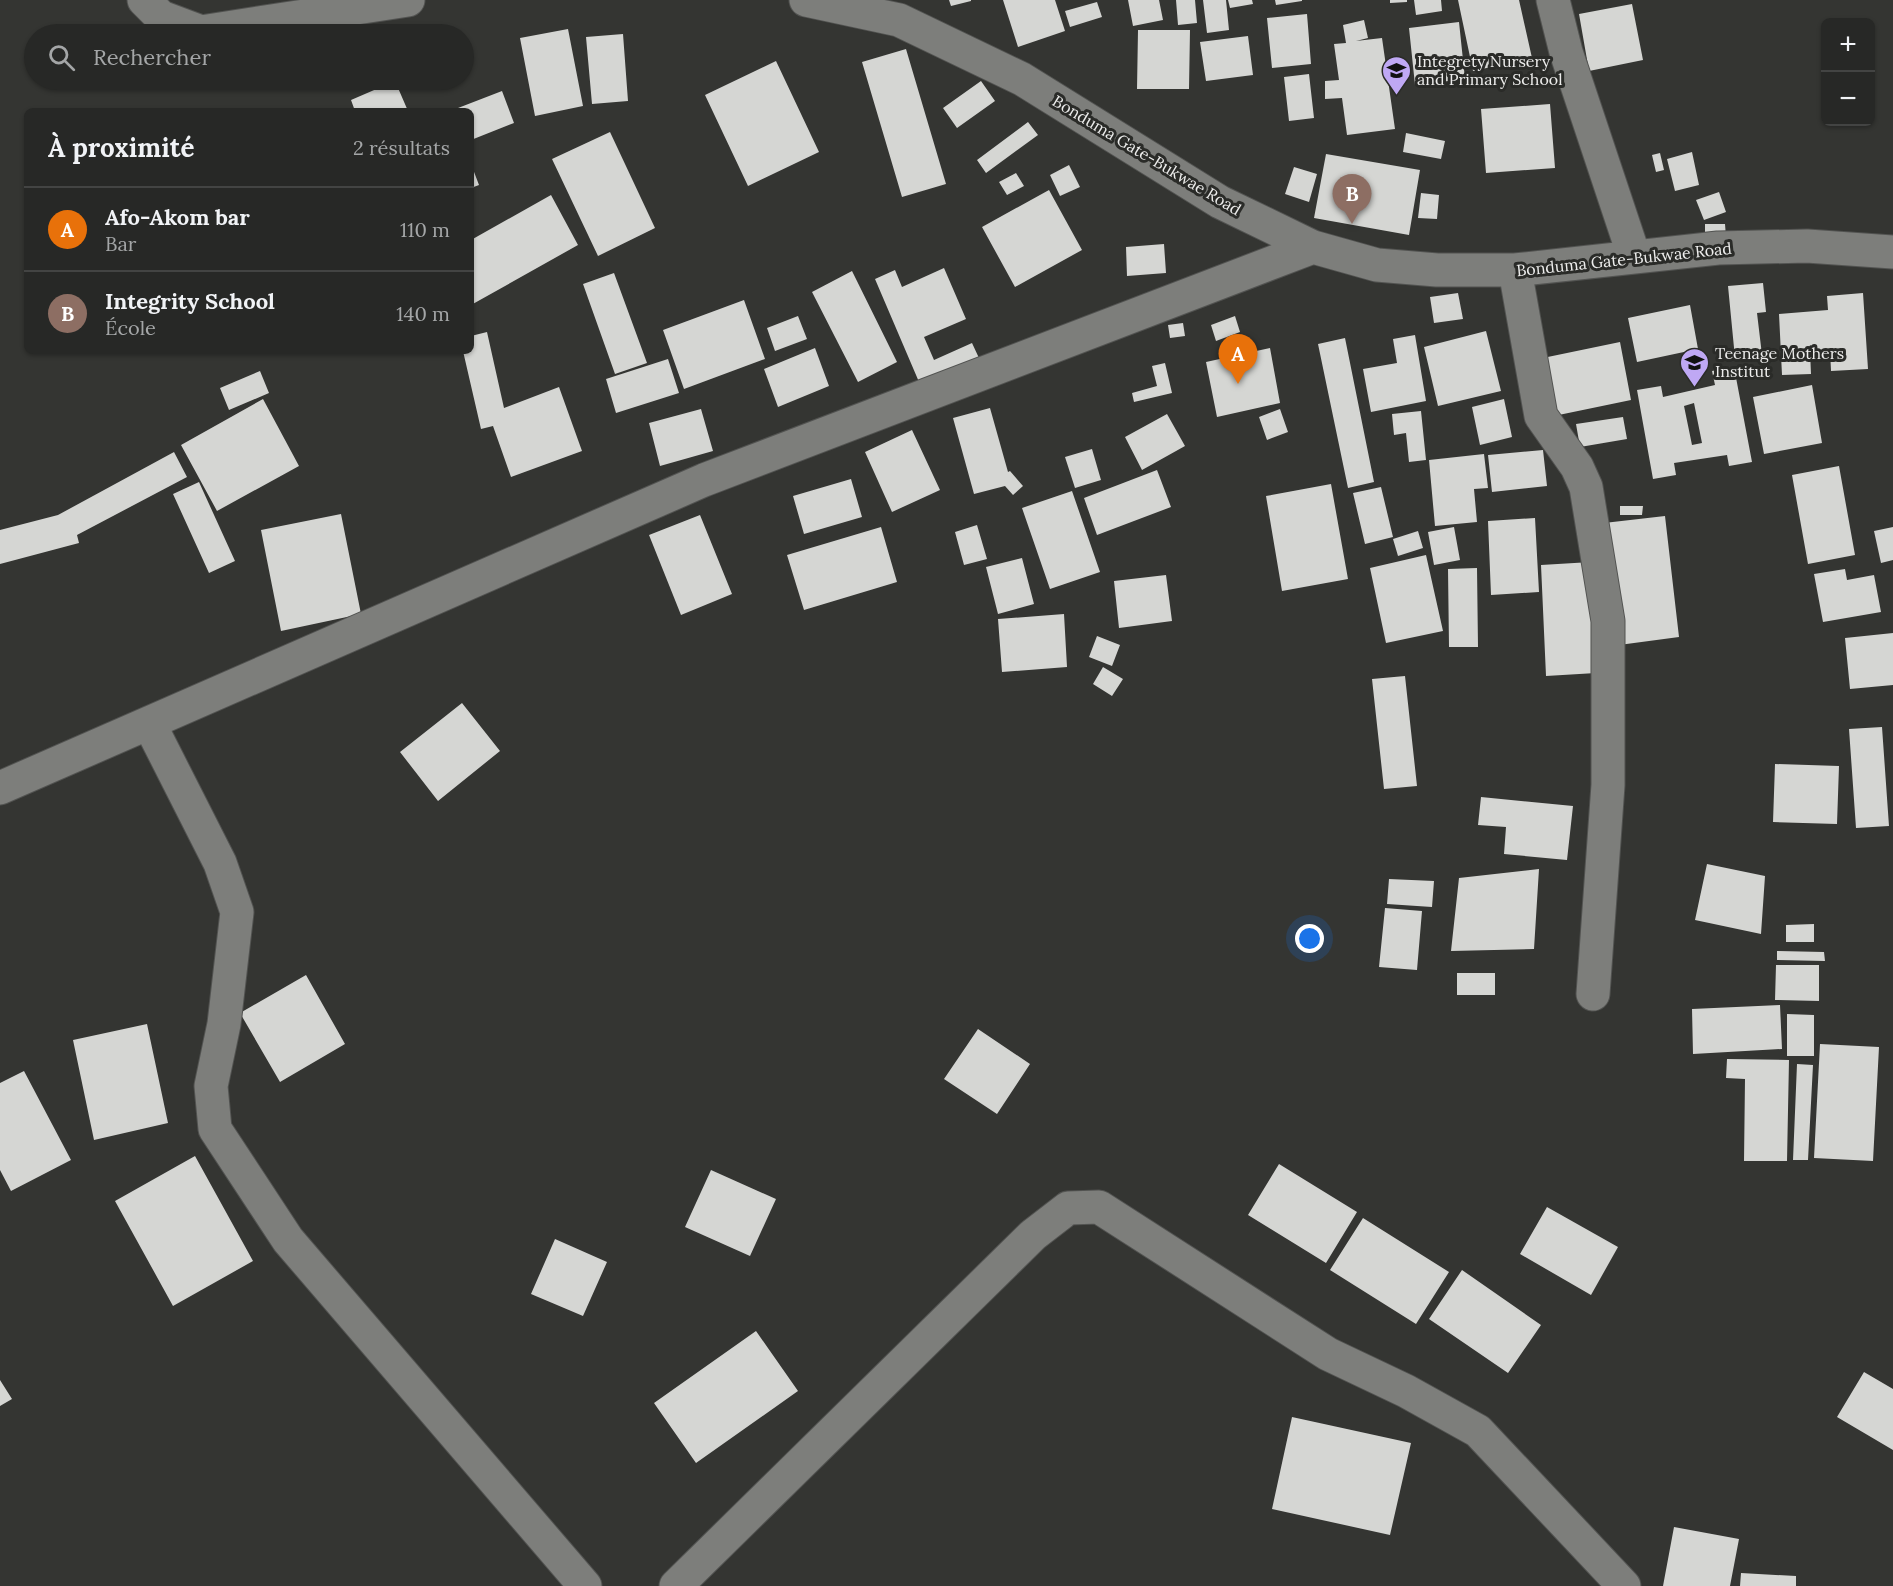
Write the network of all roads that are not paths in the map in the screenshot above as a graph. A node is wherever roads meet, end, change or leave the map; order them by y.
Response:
1 (144, 0) edge
2 (408, 0) edge
3 (806, 0) edge
4 (1553, 0) edge
5 (180, 24) edge
6 (253, 24) edge
7 (1313, 247) junction
8 (1893, 252) edge
9 (1634, 256) junction
10 (1515, 270) junction
11 (149, 723) junction
12 (0, 788) edge
13 (1593, 994) dead end
14 (585, 1586) edge
15 (676, 1586) edge
16 (1624, 1586) edge

1 - 5 street
2 - 6 street
3 - 7 street, Bonduma Gate-Bukwae Road
4 - 9 street
7 - 10 street, Bonduma Gate-Bukwae Road
7 - 11 street
8 - 9 street, Bonduma Gate-Bukwae Road
9 - 10 street, Bonduma Gate-Bukwae Road
10 - 13 street
11 - 12 street
11 - 14 street
15 - 16 street

